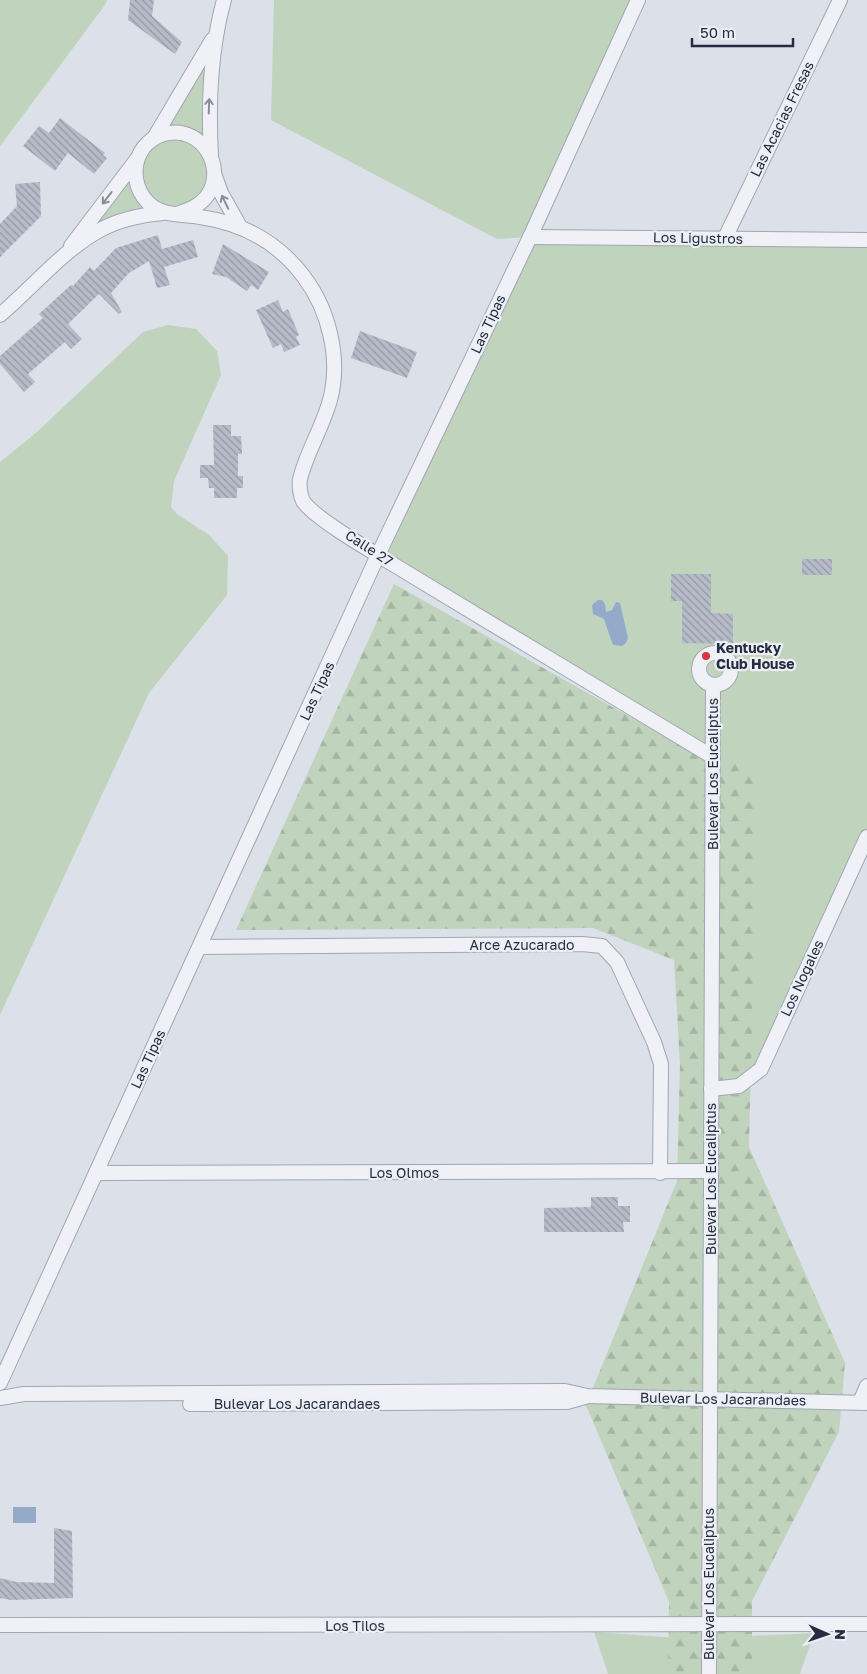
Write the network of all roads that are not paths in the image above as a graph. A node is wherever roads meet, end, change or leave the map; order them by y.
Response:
1 (224, 0) edge
2 (638, 0) edge
3 (840, 0) edge
4 (214, 35) junction
5 (154, 138) junction
6 (211, 155) junction
7 (137, 159) junction
8 (215, 176) junction
9 (170, 213) junction
10 (239, 225) junction
11 (530, 237) junction
12 (725, 238) junction
13 (867, 240) edge
14 (64, 257) junction
15 (0, 315) edge
16 (378, 555) junction
17 (713, 685) dead end
18 (713, 757) junction
19 (867, 837) edge
20 (200, 947) junction
21 (711, 1089) junction
22 (711, 1171) junction
23 (96, 1173) junction
24 (660, 1173) junction
25 (0, 1383) edge
26 (867, 1386) edge
27 (4, 1398) edge
28 (710, 1399) junction
29 (865, 1402) edge
30 (867, 1624) edge
31 (0, 1625) edge
32 (709, 1625) junction
33 (709, 1674) edge

1 - 4 street
2 - 11 street, Las Tipas
3 - 12 street, Las Acacias Fresas
4 - 5 street
6 -> 4 street
5 - 6 street
5 - 7 street
6 - 8 street
7 - 9 street
7 -> 14 street
8 - 9 street
10 -> 8 street, Calle 27
9 - 10 street, Calle 27
9 - 14 street
10 - 16 street, Calle 27
11 - 12 street, Los Ligustros
11 - 16 street, Las Tipas
12 - 13 street, Los Ligustros
14 - 15 street
16 - 18 street, Calle 27
16 - 20 street, Las Tipas
17 - 18 street, Bulevar Los Eucaliptus
18 - 21 street, Bulevar Los Eucaliptus
19 - 21 street, Los Nogales
20 - 23 street, Las Tipas
20 - 24 street, Arce Azucarado
21 - 22 street, Bulevar Los Eucaliptus
22 - 24 street, Los Olmos
22 - 28 street, Bulevar Los Eucaliptus
23 - 24 street, Los Olmos
23 - 25 street, Las Tipas
26 - 29 street
27 - 28 street, Bulevar Los Jacarandaes
28 - 29 street, Bulevar Los Jacarandaes
28 - 32 street, Bulevar Los Eucaliptus
30 - 32 street, Los Tilos
31 - 32 street, Los Tilos
32 - 33 street, Bulevar Los Eucaliptus

